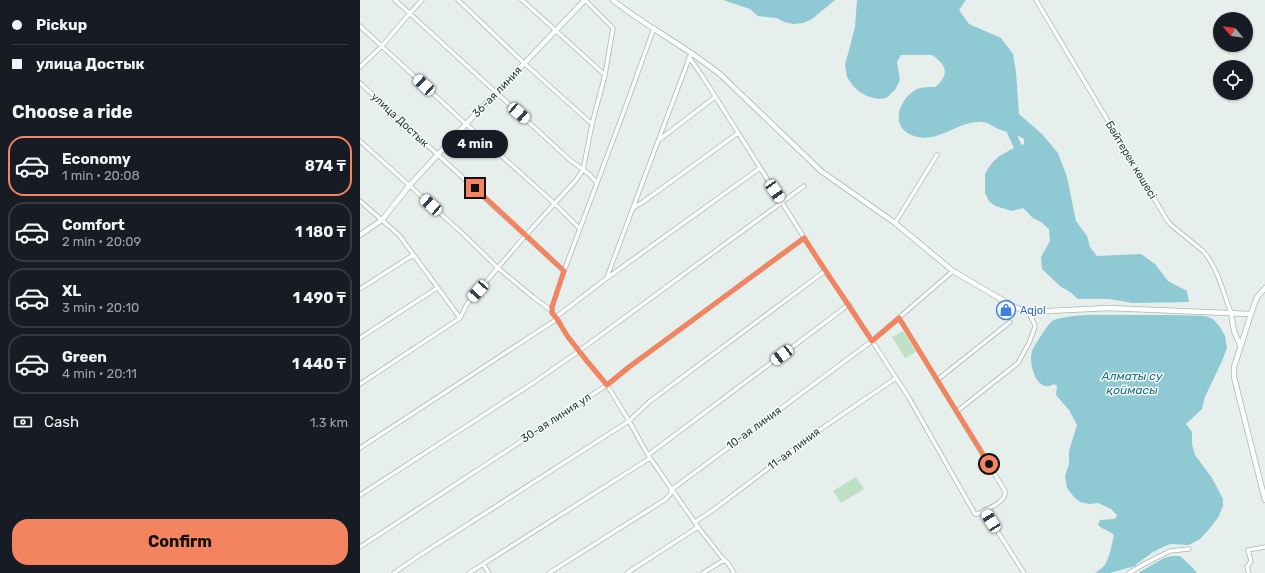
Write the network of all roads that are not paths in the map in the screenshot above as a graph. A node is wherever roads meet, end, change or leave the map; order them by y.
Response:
1 (395, 0) edge
2 (422, 0) edge
3 (458, 0) edge
4 (522, 0) edge
5 (585, 0) edge
6 (613, 0) edge
7 (1036, 0) edge
8 (410, 13) junction
9 (360, 26) edge
10 (654, 28) junction
11 (555, 30) junction
12 (382, 46) junction
13 (692, 52) junction
14 (689, 57) junction
15 (525, 64) junction
16 (360, 67) edge
17 (605, 76) junction
18 (360, 83) edge
19 (497, 93) junction
20 (715, 96) junction
21 (466, 124) junction
22 (592, 124) junction
23 (738, 133) junction
24 (658, 140) junction
25 (360, 141) edge
26 (937, 155) dead end
27 (438, 156) junction
28 (760, 168) junction
29 (583, 170) junction
30 (597, 183) junction
31 (409, 186) junction
32 (804, 186) dead end
33 (360, 201) edge
34 (782, 202) junction
35 (554, 203) junction
36 (633, 208) junction
37 (382, 220) junction
38 (895, 223) junction
39 (579, 228) junction
40 (360, 235) edge
41 (525, 236) junction
42 (804, 238) junction
43 (413, 254) junction
44 (498, 268) junction
45 (564, 271) junction
46 (825, 271) junction
47 (953, 271) junction
48 (607, 278) junction
49 (437, 288) junction
50 (1265, 288) edge
51 (360, 289) edge
52 (848, 304) junction
53 (552, 311) junction
54 (1028, 312) junction
55 (1230, 313) junction
56 (1251, 314) junction
57 (460, 318) junction
58 (557, 318) junction
59 (899, 318) junction
60 (1010, 322) dead end
61 (360, 338) edge
62 (872, 341) junction
63 (1240, 347) junction
64 (579, 351) junction
65 (896, 378) junction
66 (938, 380) junction
67 (360, 384) edge
68 (607, 385) junction
69 (956, 412) junction
70 (629, 421) junction
71 (360, 448) edge
72 (649, 457) junction
73 (671, 490) junction
74 (360, 495) edge
75 (1265, 500) edge
76 (984, 510) junction
77 (694, 522) junction
78 (698, 527) junction
79 (360, 547) edge
80 (1265, 547) edge
81 (1189, 549) dead end
82 (724, 560) junction
83 (483, 564) junction
84 (394, 573) edge
85 (469, 573) edge
86 (489, 573) edge
87 (549, 573) edge
88 (627, 573) edge
89 (703, 573) edge
90 (734, 573) edge
91 (1024, 573) edge
92 (1129, 573) edge
93 (1249, 573) edge

1 - 8 street
2 - 8 street
3 - 15 street
4 - 11 street
5 - 11 street, 36-ая линия
5 - 17 street
6 - 10 street
7 - 55 street, Бәйтерек көшесі
8 - 12 street
8 - 19 street
9 - 12 street
10 - 13 street
10 - 30 street
11 - 15 street, 36-ая линия
11 - 17 street
12 - 16 street
12 - 21 street
13 - 14 street
13 - 38 street
14 - 20 street
14 - 24 street
15 - 19 street, 36-ая линия
15 - 22 street
17 - 22 street
18 - 27 street, улица Достык
19 - 21 street, 36-ая линия
19 - 29 street
20 - 23 street
20 - 24 street
21 - 27 street, 36-ая линия
21 - 35 street
22 - 29 street
23 - 28 street
23 - 36 street
24 - 36 street
25 - 31 street
26 - 38 street
27 - 31 street, 36-ая линия
27 - 41 street, улица Достык
28 - 34 street
28 - 48 street
29 - 30 street
29 - 35 street
30 - 39 street
31 - 37 street, 36-ая линия
31 - 44 street
32 - 34 street
33 - 37 street
34 - 42 street
34 - 64 street
35 - 39 street
35 - 41 street
36 - 48 street
37 - 40 street, 36-ая линия
37 - 43 street
38 - 47 street
39 - 45 street
41 - 44 street
41 - 45 street, улица Достык
42 - 46 street
42 - 68 street, 30-ая линия ул
43 - 49 street
43 - 51 street
44 - 53 street
44 - 57 street
45 - 53 street
46 - 52 street
46 - 70 street
47 - 54 street
47 - 59 street, 10-ая линия
48 - 58 street
49 - 57 street
49 - 61 street
50 - 56 street
52 - 62 street
52 - 72 street
53 - 58 street
54 - 55 street
54 - 69 street
55 - 56 street
55 - 63 street
56 - 63 street
57 - 67 street
58 - 64 street
58 - 71 street
59 - 62 street, 10-ая линия
59 - 66 street
60 - 66 street
62 - 65 street
62 - 73 street, 10-ая линия
63 - 75 street
64 - 68 street
64 - 74 street
65 - 76 street
65 - 77 street, 11-ая линия
66 - 69 street
68 - 70 street
68 - 79 street, 30-ая линия ул
69 - 76 street
70 - 72 street
70 - 84 street
72 - 73 street
72 - 83 street
73 - 77 street
73 - 87 street, 10-ая линия
76 - 91 street
77 - 78 street
78 - 82 street
78 - 88 street
80 - 93 street
81 - 92 street
82 - 89 street
82 - 90 street
83 - 85 street
83 - 86 street

